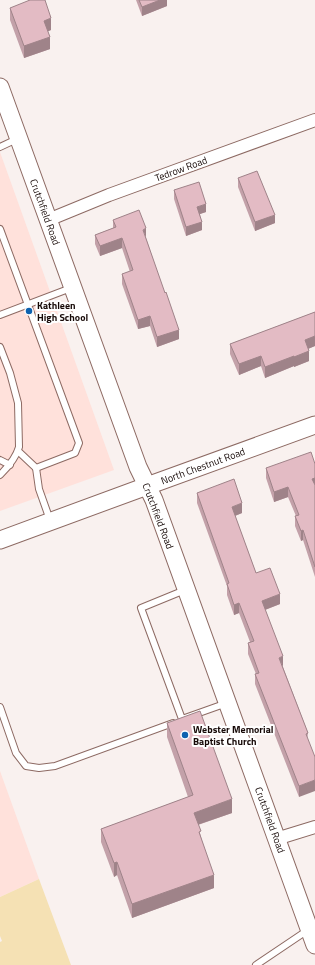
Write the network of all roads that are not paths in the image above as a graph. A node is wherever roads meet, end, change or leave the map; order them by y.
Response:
1 (0, 87) edge
2 (315, 120) edge
3 (19, 139) junction
4 (0, 147) edge
5 (48, 220) junction
6 (0, 228) edge
7 (73, 287) junction
8 (28, 305) junction
9 (0, 315) edge
10 (0, 347) edge
11 (315, 425) edge
12 (18, 451) junction
13 (0, 460) edge
14 (10, 466) junction
15 (36, 468) junction
16 (0, 475) edge
17 (147, 486) junction
18 (51, 521) junction
19 (0, 540) edge
20 (186, 589) junction
21 (227, 703) junction
22 (0, 707) edge
23 (182, 719) junction
24 (315, 827) edge
25 (276, 839) junction
26 (309, 929) junction
27 (315, 945) edge
28 (256, 965) edge

1 - 3 street, Crutchfield Road
2 - 5 street, Tedrow Road
3 - 4 lane
3 - 5 street, Crutchfield Road
5 - 7 street, Crutchfield Road
6 - 8 lane
7 - 8 lane
7 - 17 street, Crutchfield Road
8 - 9 lane
8 - 15 lane
10 - 12 lane
11 - 17 street, North Chestnut Road
12 - 14 lane
12 - 15 lane
13 - 14 lane
14 - 16 lane
15 - 18 lane
17 - 18 street, North Chestnut Road
17 - 20 street, Crutchfield Road
18 - 19 street, North Chestnut Road
20 - 21 street, Crutchfield Road
20 - 23 lane
21 - 23 lane
21 - 25 street, Crutchfield Road
22 - 23 lane
24 - 25 street
25 - 26 street, Crutchfield Road
26 - 27 street, Crutchfield Road
26 - 28 lane

